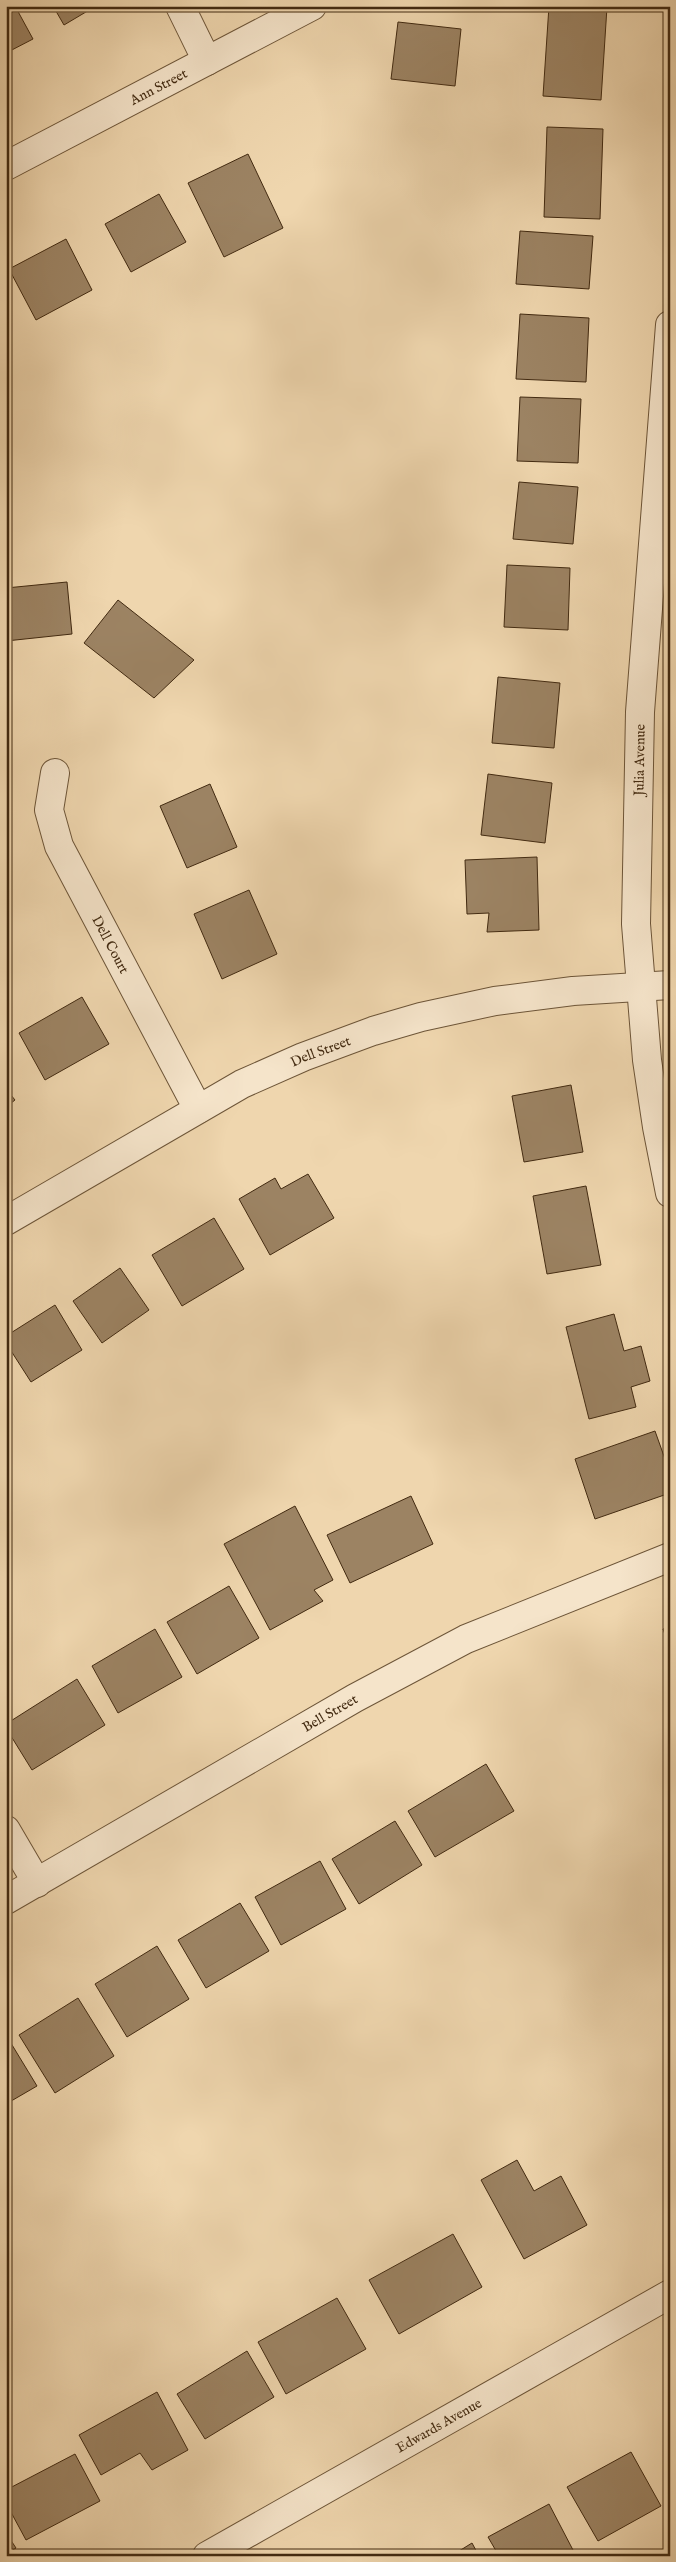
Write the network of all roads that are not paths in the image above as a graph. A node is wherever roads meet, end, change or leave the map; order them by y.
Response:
1 (180, 6) edge
2 (312, 6) edge
3 (207, 61) junction
4 (6, 166) edge
5 (670, 325) edge
6 (54, 773) dead end
7 (670, 985) edge
8 (641, 987) junction
9 (198, 1109) junction
10 (670, 1194) edge
11 (6, 1221) edge
12 (670, 1557) edge
13 (6, 1830) edge
14 (37, 1883) junction
15 (6, 1900) edge
16 (670, 2294) edge
17 (208, 2556) edge

1 - 3 street
2 - 3 street, Ann Street
3 - 4 street, Ann Street
5 - 8 street, Julia Avenue
6 - 9 street, Dell Court
7 - 8 street, Dell Street
8 - 9 street, Dell Street
8 - 10 street, Julia Avenue
9 - 11 street, Dell Street
12 - 14 street, Bell Street
13 - 14 street
14 - 15 street, Bell Street
16 - 17 street, Edwards Avenue

